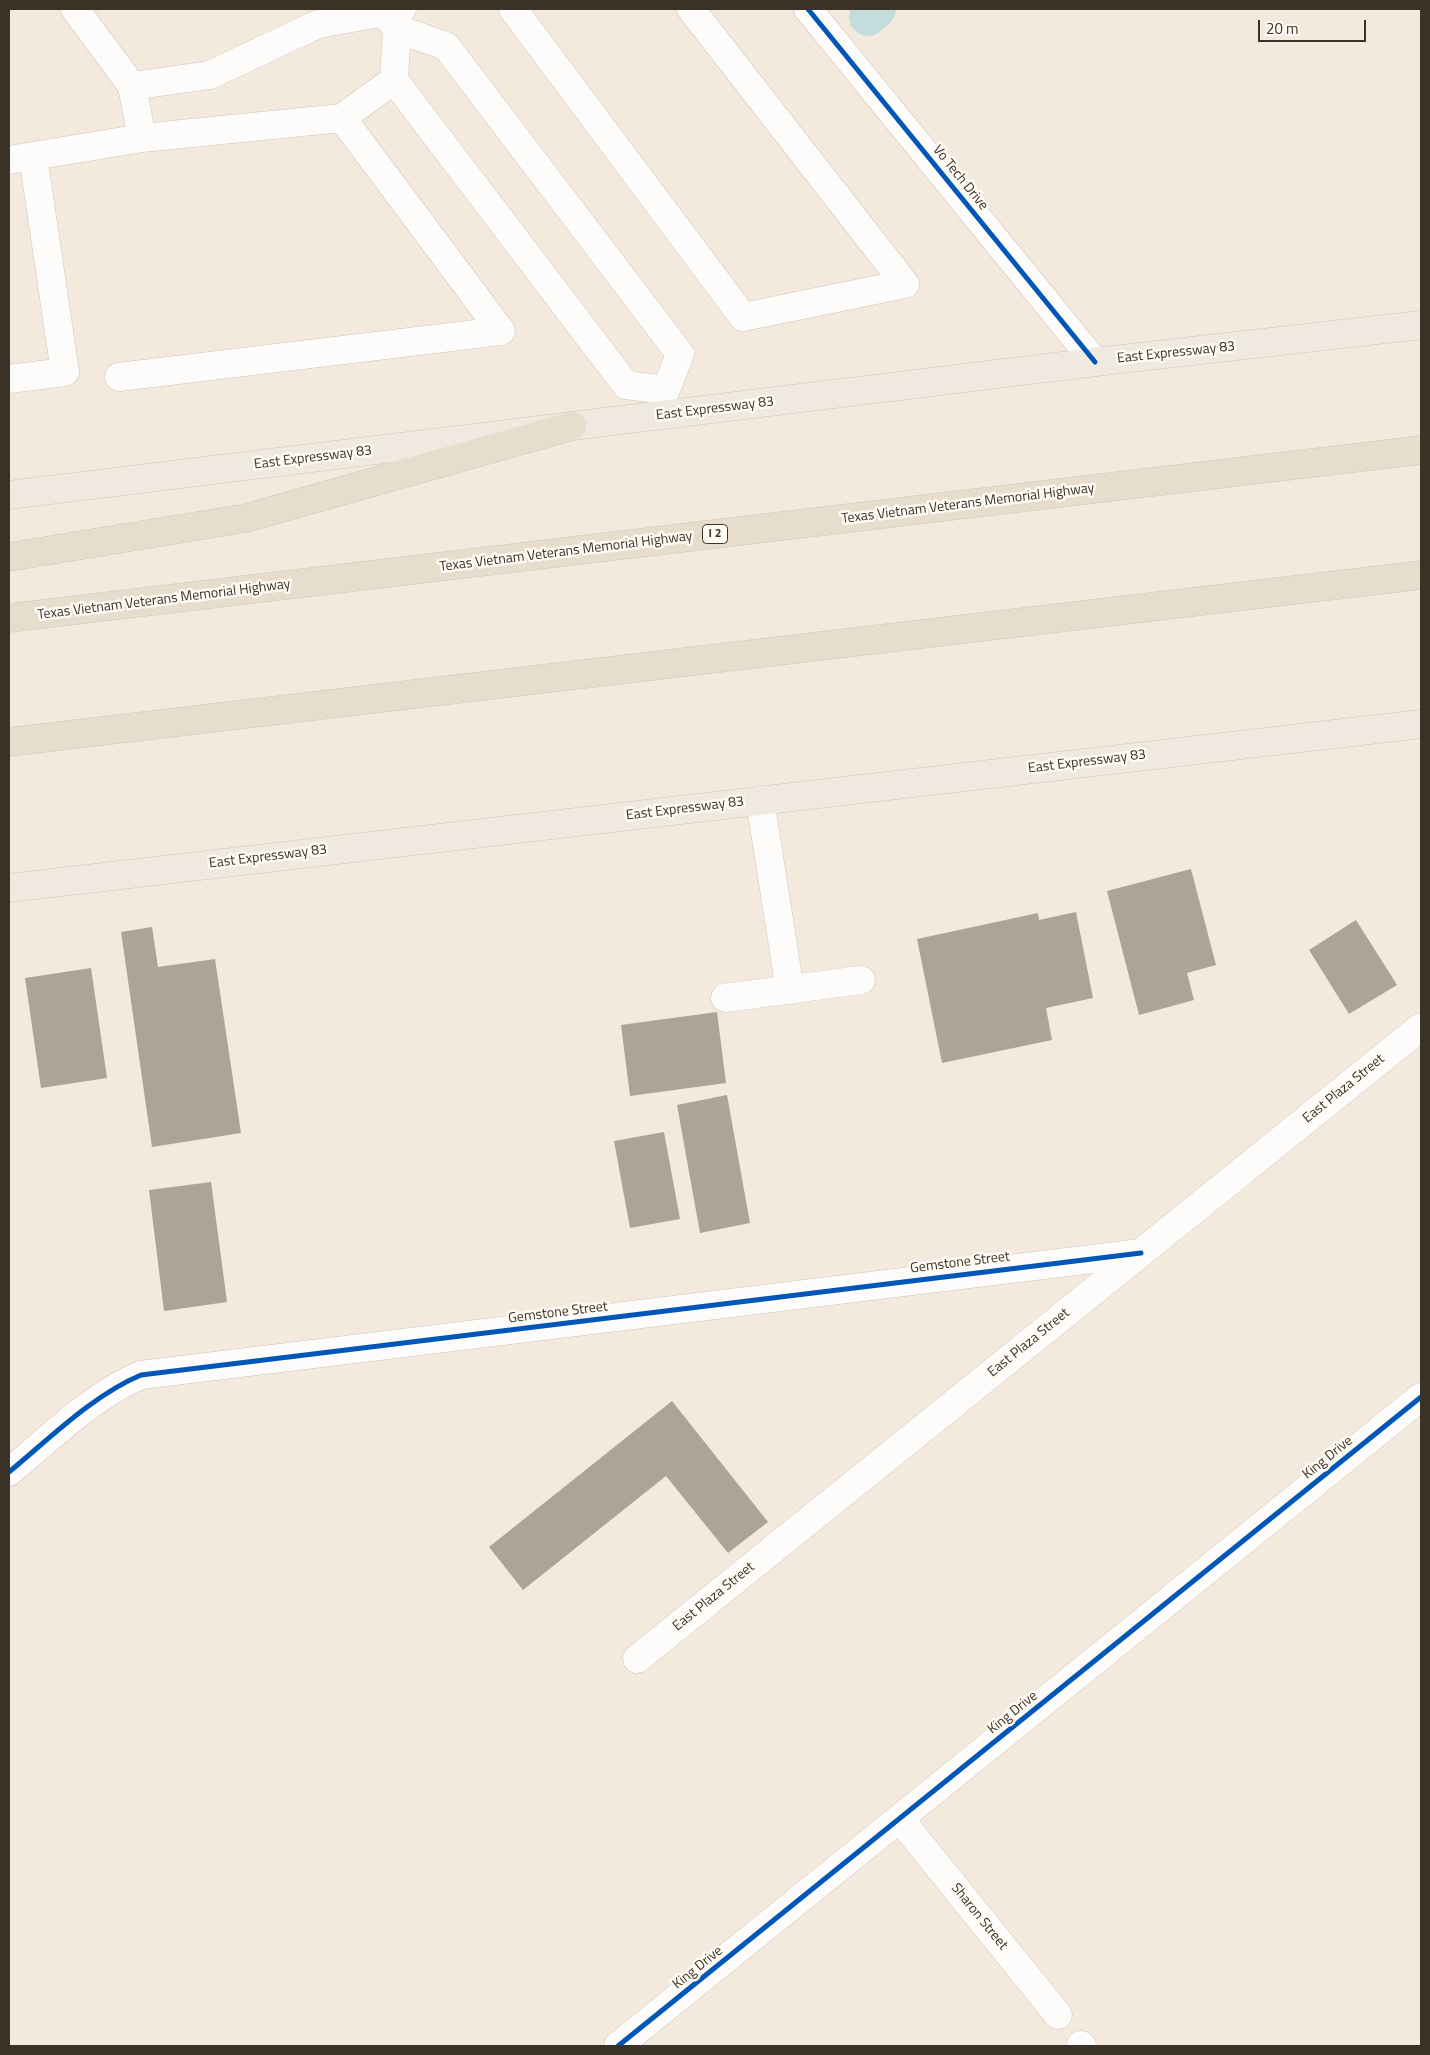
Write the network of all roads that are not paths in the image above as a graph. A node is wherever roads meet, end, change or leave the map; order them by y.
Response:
1 (75, 9) edge
2 (513, 9) edge
3 (691, 9) edge
4 (808, 9) edge
5 (395, 16) edge
6 (394, 80) junction
7 (132, 86) junction
8 (342, 118) junction
9 (142, 138) junction
10 (21, 158) edge
11 (1421, 325) edge
12 (1095, 362) junction
13 (118, 377) dead end
14 (9, 379) edge
15 (666, 390) junction
16 (679, 413) junction
17 (572, 426) junction
18 (1421, 450) edge
19 (9, 495) edge
20 (9, 557) edge
21 (1421, 574) edge
22 (9, 618) edge
23 (1421, 724) edge
24 (9, 742) edge
25 (760, 800) junction
26 (9, 888) edge
27 (860, 980) dead end
28 (790, 990) junction
29 (725, 998) dead end
30 (1421, 1027) edge
31 (1141, 1253) junction
32 (1421, 1397) edge
33 (9, 1472) edge
34 (637, 1659) dead end
35 (900, 1818) junction
36 (1058, 2015) dead end
37 (618, 2046) edge

1 - 7 street
2 - 3 street
4 - 12 street, Vo Tech Drive
5 - 6 street
5 - 7 street
5 - 15 street
6 - 8 street
6 - 15 street
7 - 9 street
8 - 9 street
8 - 13 street
9 - 10 street
10 - 14 street
11 - 12 main road, East Expressway 83
12 - 16 main road, East Expressway 83
15 - 16 street
16 - 17 main road, East Expressway 83
17 - 19 main road, East Expressway 83
17 - 20 highway
18 - 22 highway, Texas Vietnam Veterans Memorial Highway / I 2
21 - 24 highway
23 - 25 main road, East Expressway 83
25 - 26 main road, East Expressway 83
25 - 28 street
27 - 28 street
28 - 29 street
30 - 31 street, East Plaza Street
31 - 33 street, Gemstone Street
31 - 34 street, East Plaza Street
32 - 35 street, King Drive
35 - 36 street, Sharon Street
35 - 37 street, King Drive

